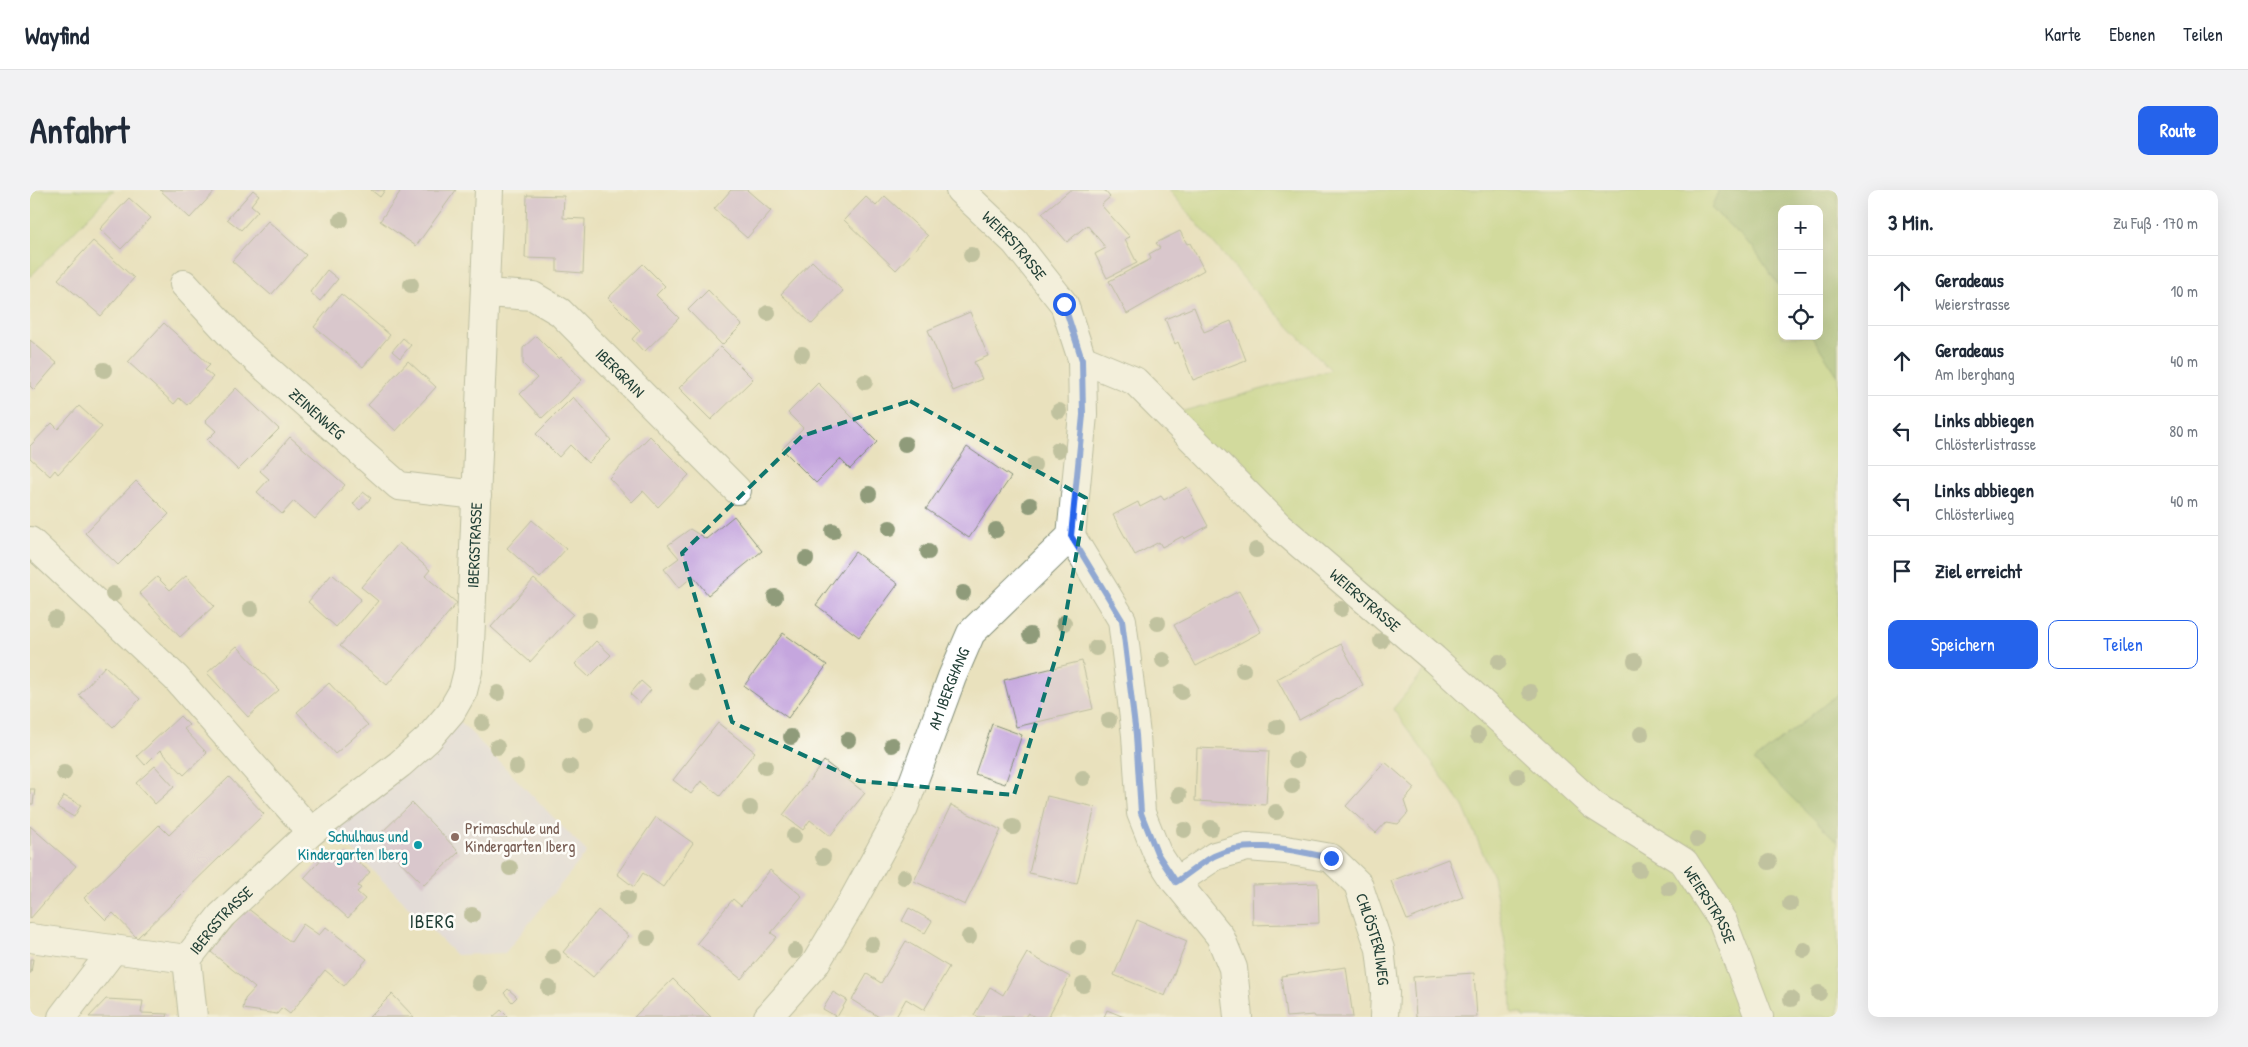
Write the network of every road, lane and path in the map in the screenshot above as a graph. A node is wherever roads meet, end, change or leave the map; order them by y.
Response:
1 (489, 190) edge
2 (960, 190) edge
3 (184, 284) dead end
4 (485, 293) junction
5 (1082, 360) junction
6 (737, 490) dead end
7 (476, 494) junction
8 (1071, 536) junction
9 (30, 541) edge
10 (311, 832) junction
11 (1176, 882) junction
12 (30, 938) edge
13 (114, 949) junction
14 (187, 959) junction
15 (62, 1017) edge
16 (193, 1017) edge
17 (768, 1017) edge
18 (1238, 1017) edge
19 (1384, 1017) edge
20 (1759, 1017) edge

1 - 4 street, IBERGSTRASSE
2 - 5 street, WEIERSTRASSE
3 - 7 street, ZEINENWEG
4 - 6 street, IBERGRAIN
4 - 7 street, IBERGSTRASSE
5 - 8 street
5 - 20 street, WEIERSTRASSE
7 - 10 street, IBERGSTRASSE
8 - 11 street
8 - 17 street, AM IBERGHANG
9 - 10 street
10 - 14 street, IBERGSTRASSE
11 - 18 street
11 - 19 street, CHLÖSTERLIWEG
12 - 13 street, IBERGSTRASSE
13 - 14 street, IBERGSTRASSE
13 - 15 street
14 - 16 street

